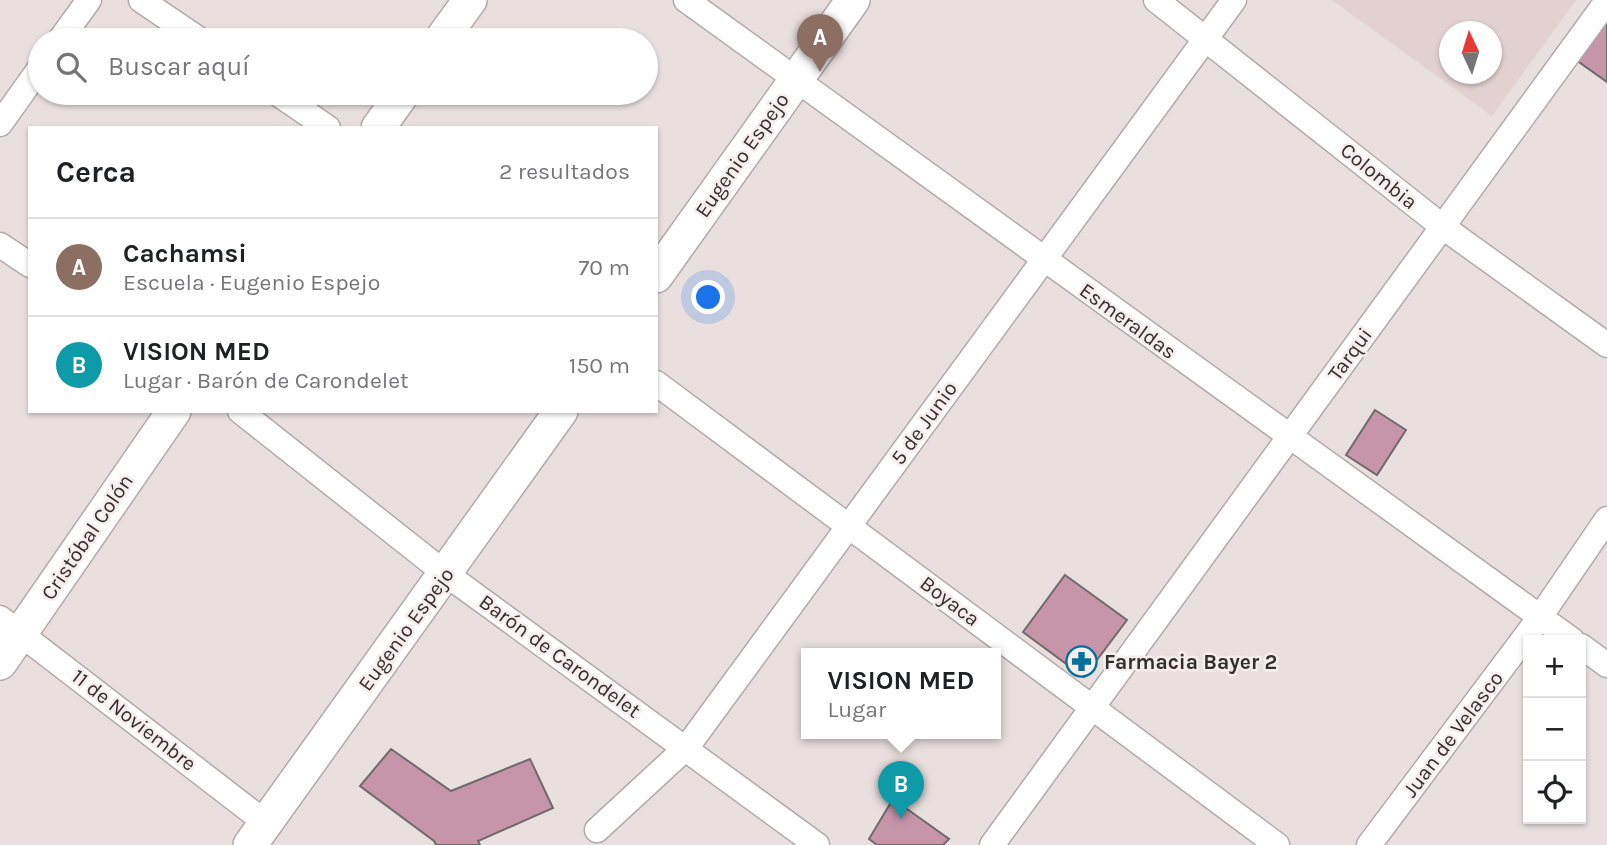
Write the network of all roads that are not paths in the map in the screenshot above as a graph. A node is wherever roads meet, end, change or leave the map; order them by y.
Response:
1 (89, 0) edge
2 (141, 0) edge
3 (470, 0) edge
4 (686, 0) edge
5 (853, 0) edge
6 (1156, 0) edge
7 (1234, 0) edge
8 (1607, 1) edge
9 (69, 28) edge
10 (182, 28) edge
11 (450, 28) edge
12 (1206, 38) junction
13 (795, 81) junction
14 (28, 85) edge
15 (294, 105) edge
16 (394, 105) edge
17 (0, 124) edge
18 (325, 126) edge
19 (379, 126) edge
20 (1443, 227) junction
21 (0, 245) edge
22 (1044, 260) junction
23 (28, 264) edge
24 (658, 273) edge
25 (1607, 345) edge
26 (658, 384) edge
27 (172, 413) edge
28 (243, 413) edge
29 (560, 413) edge
30 (1290, 437) junction
31 (1607, 519) edge
32 (849, 526) junction
33 (446, 573) junction
34 (1540, 617) junction
35 (11, 626) edge
36 (1565, 635) edge
37 (1586, 650) edge
38 (0, 663) edge
39 (1607, 665) edge
40 (1094, 708) junction
41 (687, 747) junction
42 (597, 830) dead end
43 (258, 834) edge
44 (817, 845) edge
45 (992, 845) edge
46 (1277, 845) edge
47 (1369, 845) edge

1 - 9 street
2 - 10 street
3 - 11 street
4 - 13 street, Esmeraldas
5 - 13 street, Eugenio Espejo
6 - 12 street, Colombia
7 - 12 street, 5 de Junio
8 - 20 street, Tarqui
12 - 20 street, Colombia
12 - 22 street, 5 de Junio
13 - 22 street, Esmeraldas
13 - 24 street, Eugenio Espejo
14 - 17 street
15 - 18 street
16 - 19 street
20 - 25 street, Colombia
20 - 30 street, Tarqui
21 - 23 street
22 - 30 street, Esmeraldas
22 - 32 street, 5 de Junio
26 - 32 street, Boyaca
27 - 35 street, Cristóbal Colón
28 - 33 street, Barón de Carondelet
29 - 33 street, Eugenio Espejo
30 - 34 street, Esmeraldas
30 - 40 street, Tarqui
31 - 34 street, Juan de Velasco
32 - 40 street, Boyaca
32 - 41 street, 5 de Junio
33 - 41 street, Barón de Carondelet
33 - 43 street, Eugenio Espejo
34 - 36 street, Esmeraldas
34 - 47 street, Juan de Velasco
35 - 38 street, Cristóbal Colón
35 - 43 street, 11 de Noviembre
37 - 39 street
40 - 45 street, Tarqui
40 - 46 street, Boyaca
41 - 42 street, 5 de Junio
41 - 44 street, Barón de Carondelet

